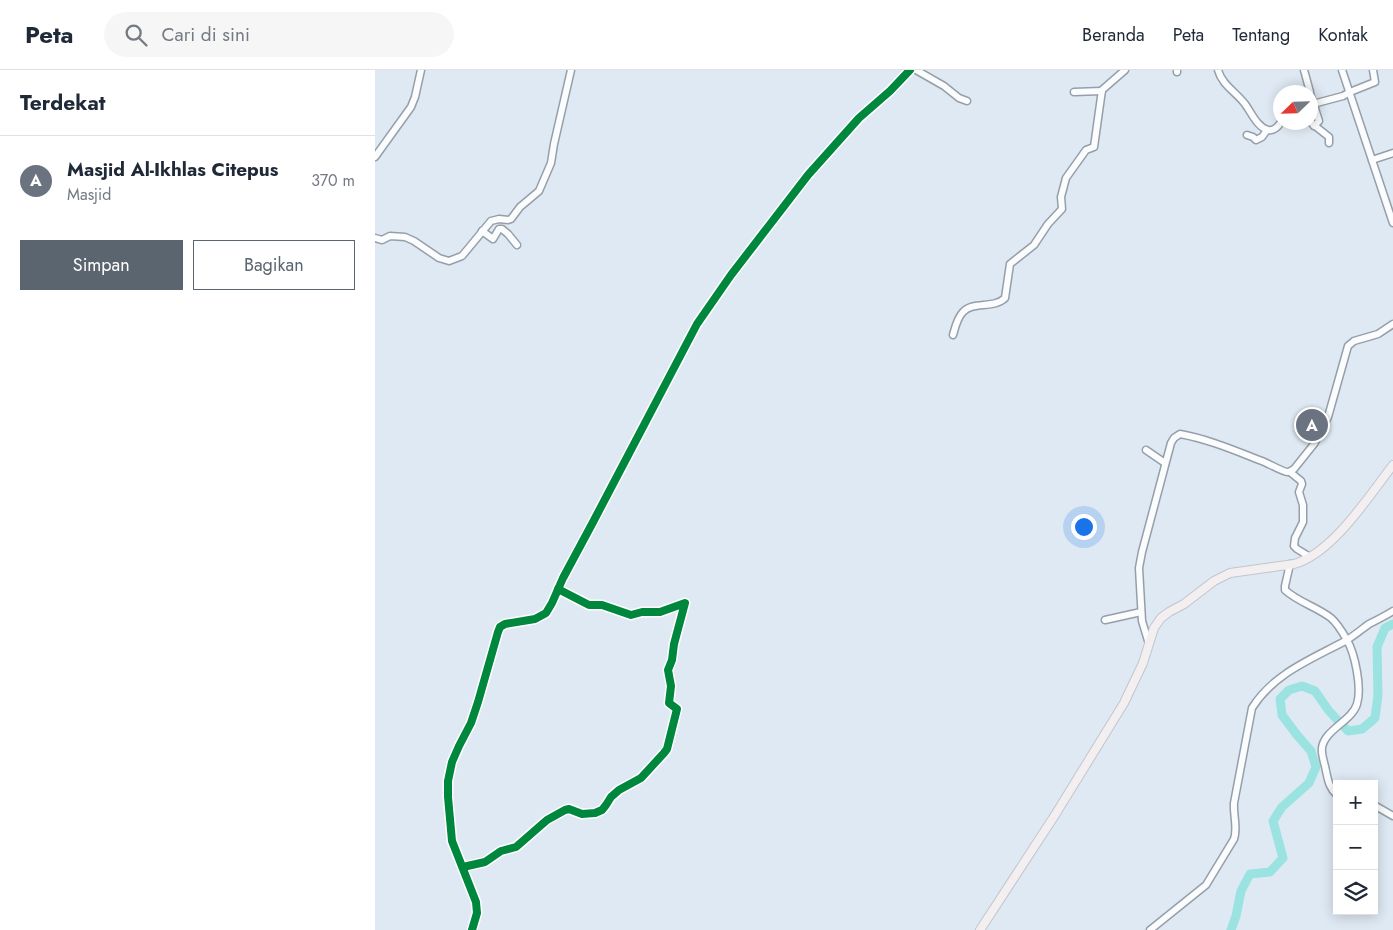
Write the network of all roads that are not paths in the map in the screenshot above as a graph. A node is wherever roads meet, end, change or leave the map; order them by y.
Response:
1 (421, 70) edge
2 (571, 70) edge
3 (910, 70) edge
4 (916, 70) edge
5 (1125, 70) edge
6 (1219, 70) edge
7 (1303, 70) edge
8 (1342, 70) edge
9 (1373, 70) edge
10 (1307, 85) edge
11 (1102, 91) junction
12 (1074, 92) dead end
13 (1350, 92) junction
14 (967, 101) dead end
15 (1318, 103) edge
16 (1273, 129) edge
17 (1318, 129) edge
18 (1267, 130) junction
19 (1247, 135) dead end
20 (1329, 143) dead end
21 (1393, 153) edge
22 (375, 157) edge
23 (1372, 160) junction
24 (1393, 223) edge
25 (482, 231) junction
26 (375, 238) edge
27 (517, 245) dead end
28 (1393, 324) edge
29 (953, 335) dead end
30 (1146, 450) dead end
31 (1165, 463) junction
32 (1393, 465) edge
33 (1290, 472) junction
34 (1310, 557) junction
35 (1290, 564) junction
36 (558, 589) junction
37 (1141, 612) junction
38 (1392, 612) edge
39 (1105, 620) dead end
40 (1347, 640) junction
41 (1149, 644) junction
42 (1333, 790) edge
43 (1378, 807) edge
44 (1393, 816) edge
45 (463, 867) junction
46 (472, 930) edge
47 (980, 930) edge
48 (1150, 930) edge

1 - 22 street
2 - 25 street
3 - 36 street
4 - 14 street
5 - 11 street
6 - 18 street
7 - 10 street
8 - 13 street
9 - 13 street
11 - 12 street
11 - 29 street
13 - 15 street
13 - 23 street
16 - 18 street
17 - 20 street
18 - 19 street
21 - 23 street
23 - 24 street
25 - 26 street
25 - 27 street
28 - 33 street
30 - 31 street
31 - 33 street
31 - 37 street
32 - 34 main road
33 - 34 street
34 - 35 main road
35 - 40 street
35 - 41 main road
36 - 45 street
36 - 45 street
37 - 39 street
37 - 41 street
38 - 40 street
40 - 42 street
40 - 48 street
41 - 47 main road
43 - 44 street
45 - 46 street

